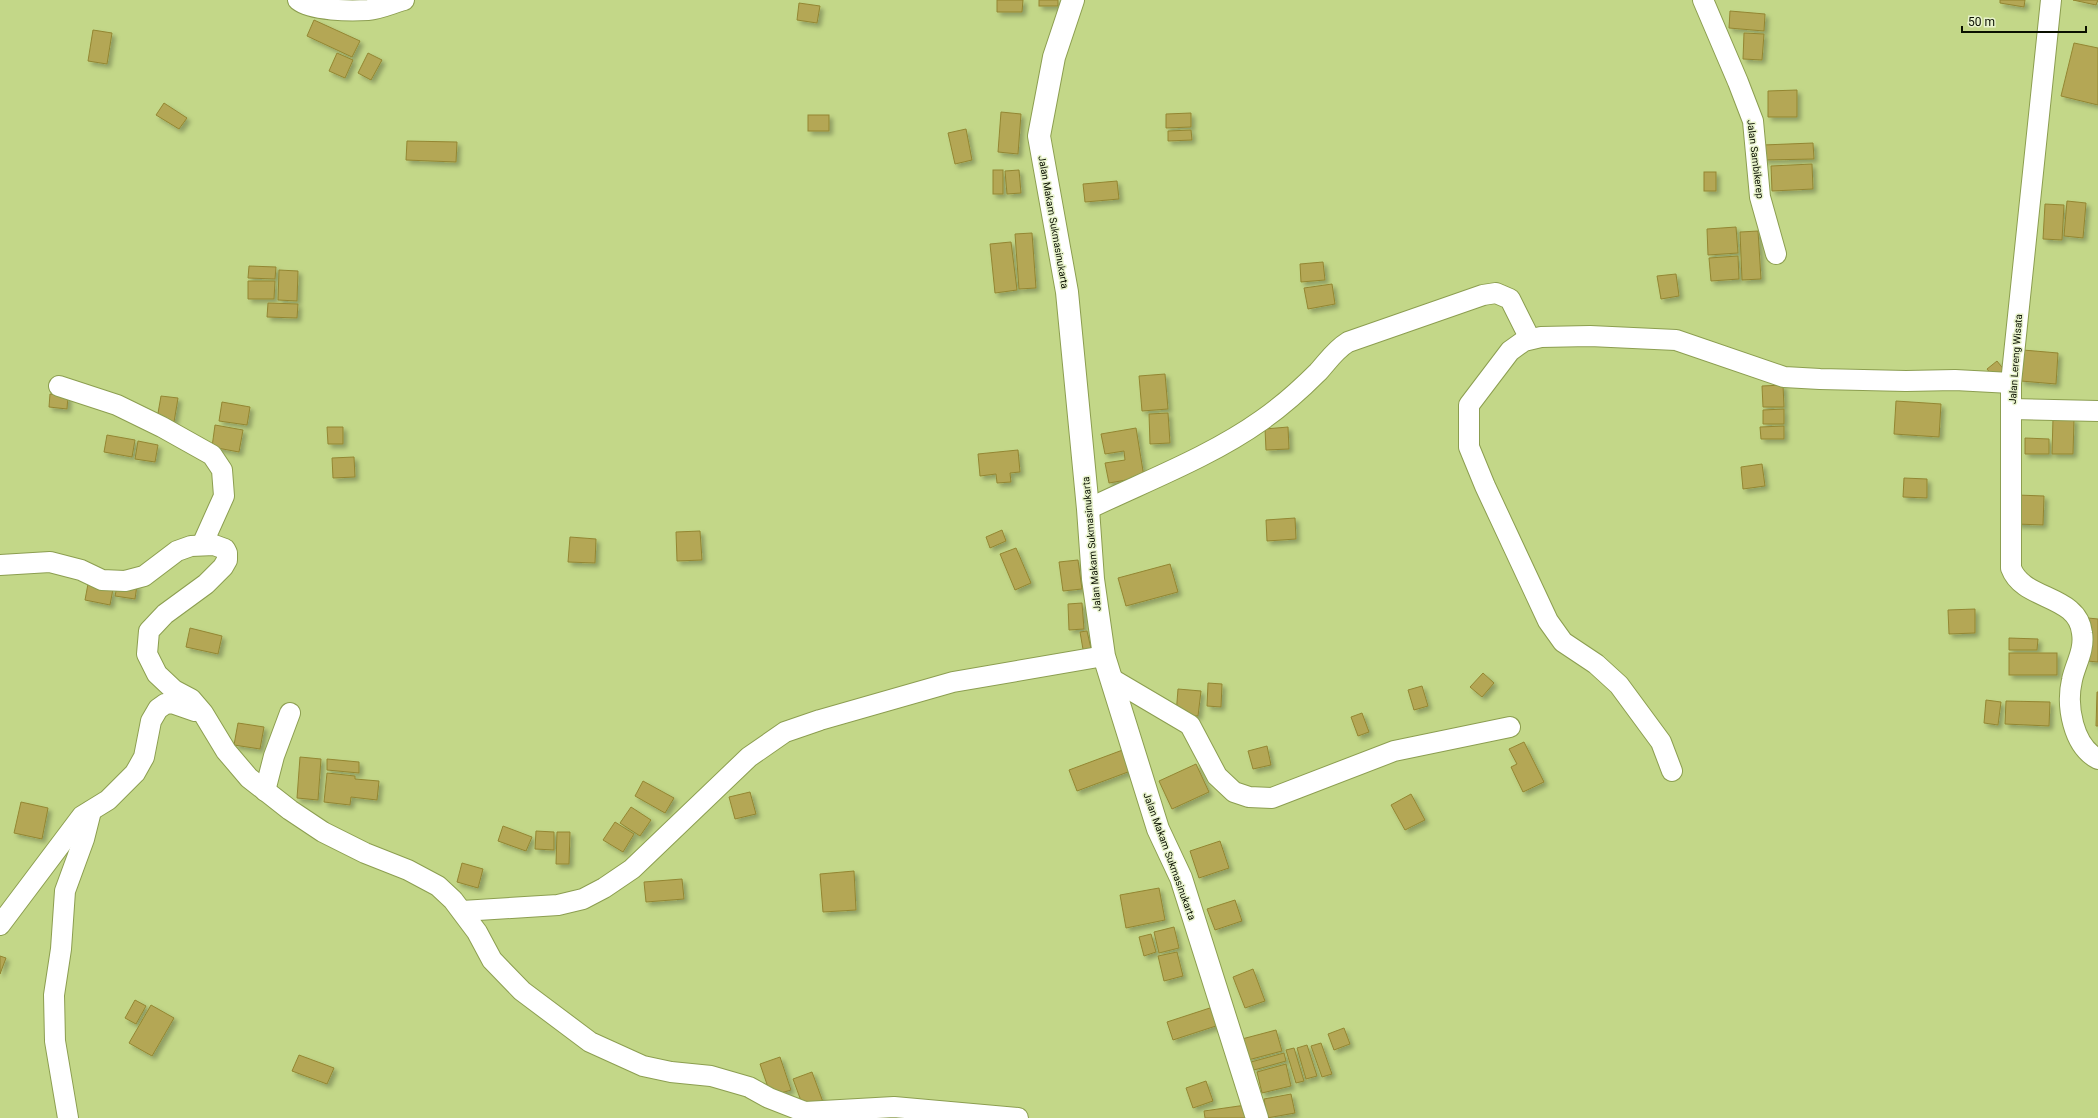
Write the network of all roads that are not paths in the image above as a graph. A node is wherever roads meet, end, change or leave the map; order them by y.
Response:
1 (298, 0) edge
2 (404, 0) edge
3 (1073, 0) edge
4 (1703, 0) edge
5 (2051, 0) edge
6 (1776, 254) dead end
7 (1530, 339) junction
8 (2011, 383) junction
9 (59, 386) dead end
10 (2011, 409) junction
11 (2098, 411) edge
12 (1088, 509) junction
13 (202, 545) junction
14 (0, 565) edge
15 (1104, 656) junction
16 (1112, 679) junction
17 (203, 713) junction
18 (290, 713) dead end
19 (1510, 727) dead end
20 (2098, 759) edge
21 (1672, 771) dead end
22 (265, 791) junction
23 (91, 810) junction
24 (462, 911) junction
25 (0, 925) edge
26 (797, 1115) edge
27 (68, 1118) edge
28 (1018, 1118) edge
29 (1257, 1118) edge

1 - 2 street
3 - 12 street, Jalan Makam Sukmasinukarta
4 - 6 street, Jalan Sambikerep
5 - 8 street, Jalan Lereng Wisata
7 - 8 street
7 - 12 street
7 - 21 street
8 - 10 street, Jalan Lereng Wisata
9 - 13 street
10 - 11 street
10 - 20 street, Jalan Lereng Wisata
12 - 15 street, Jalan Makam Sukmasinukarta
13 - 14 street
13 - 17 street
15 - 16 street, Jalan Makam Sukmasinukarta
15 - 24 street
16 - 19 street
16 - 29 street, Jalan Makam Sukmasinukarta
17 - 22 street
17 - 23 street
18 - 22 street
22 - 24 street
23 - 25 street
23 - 27 street
24 - 26 street
26 - 28 street

